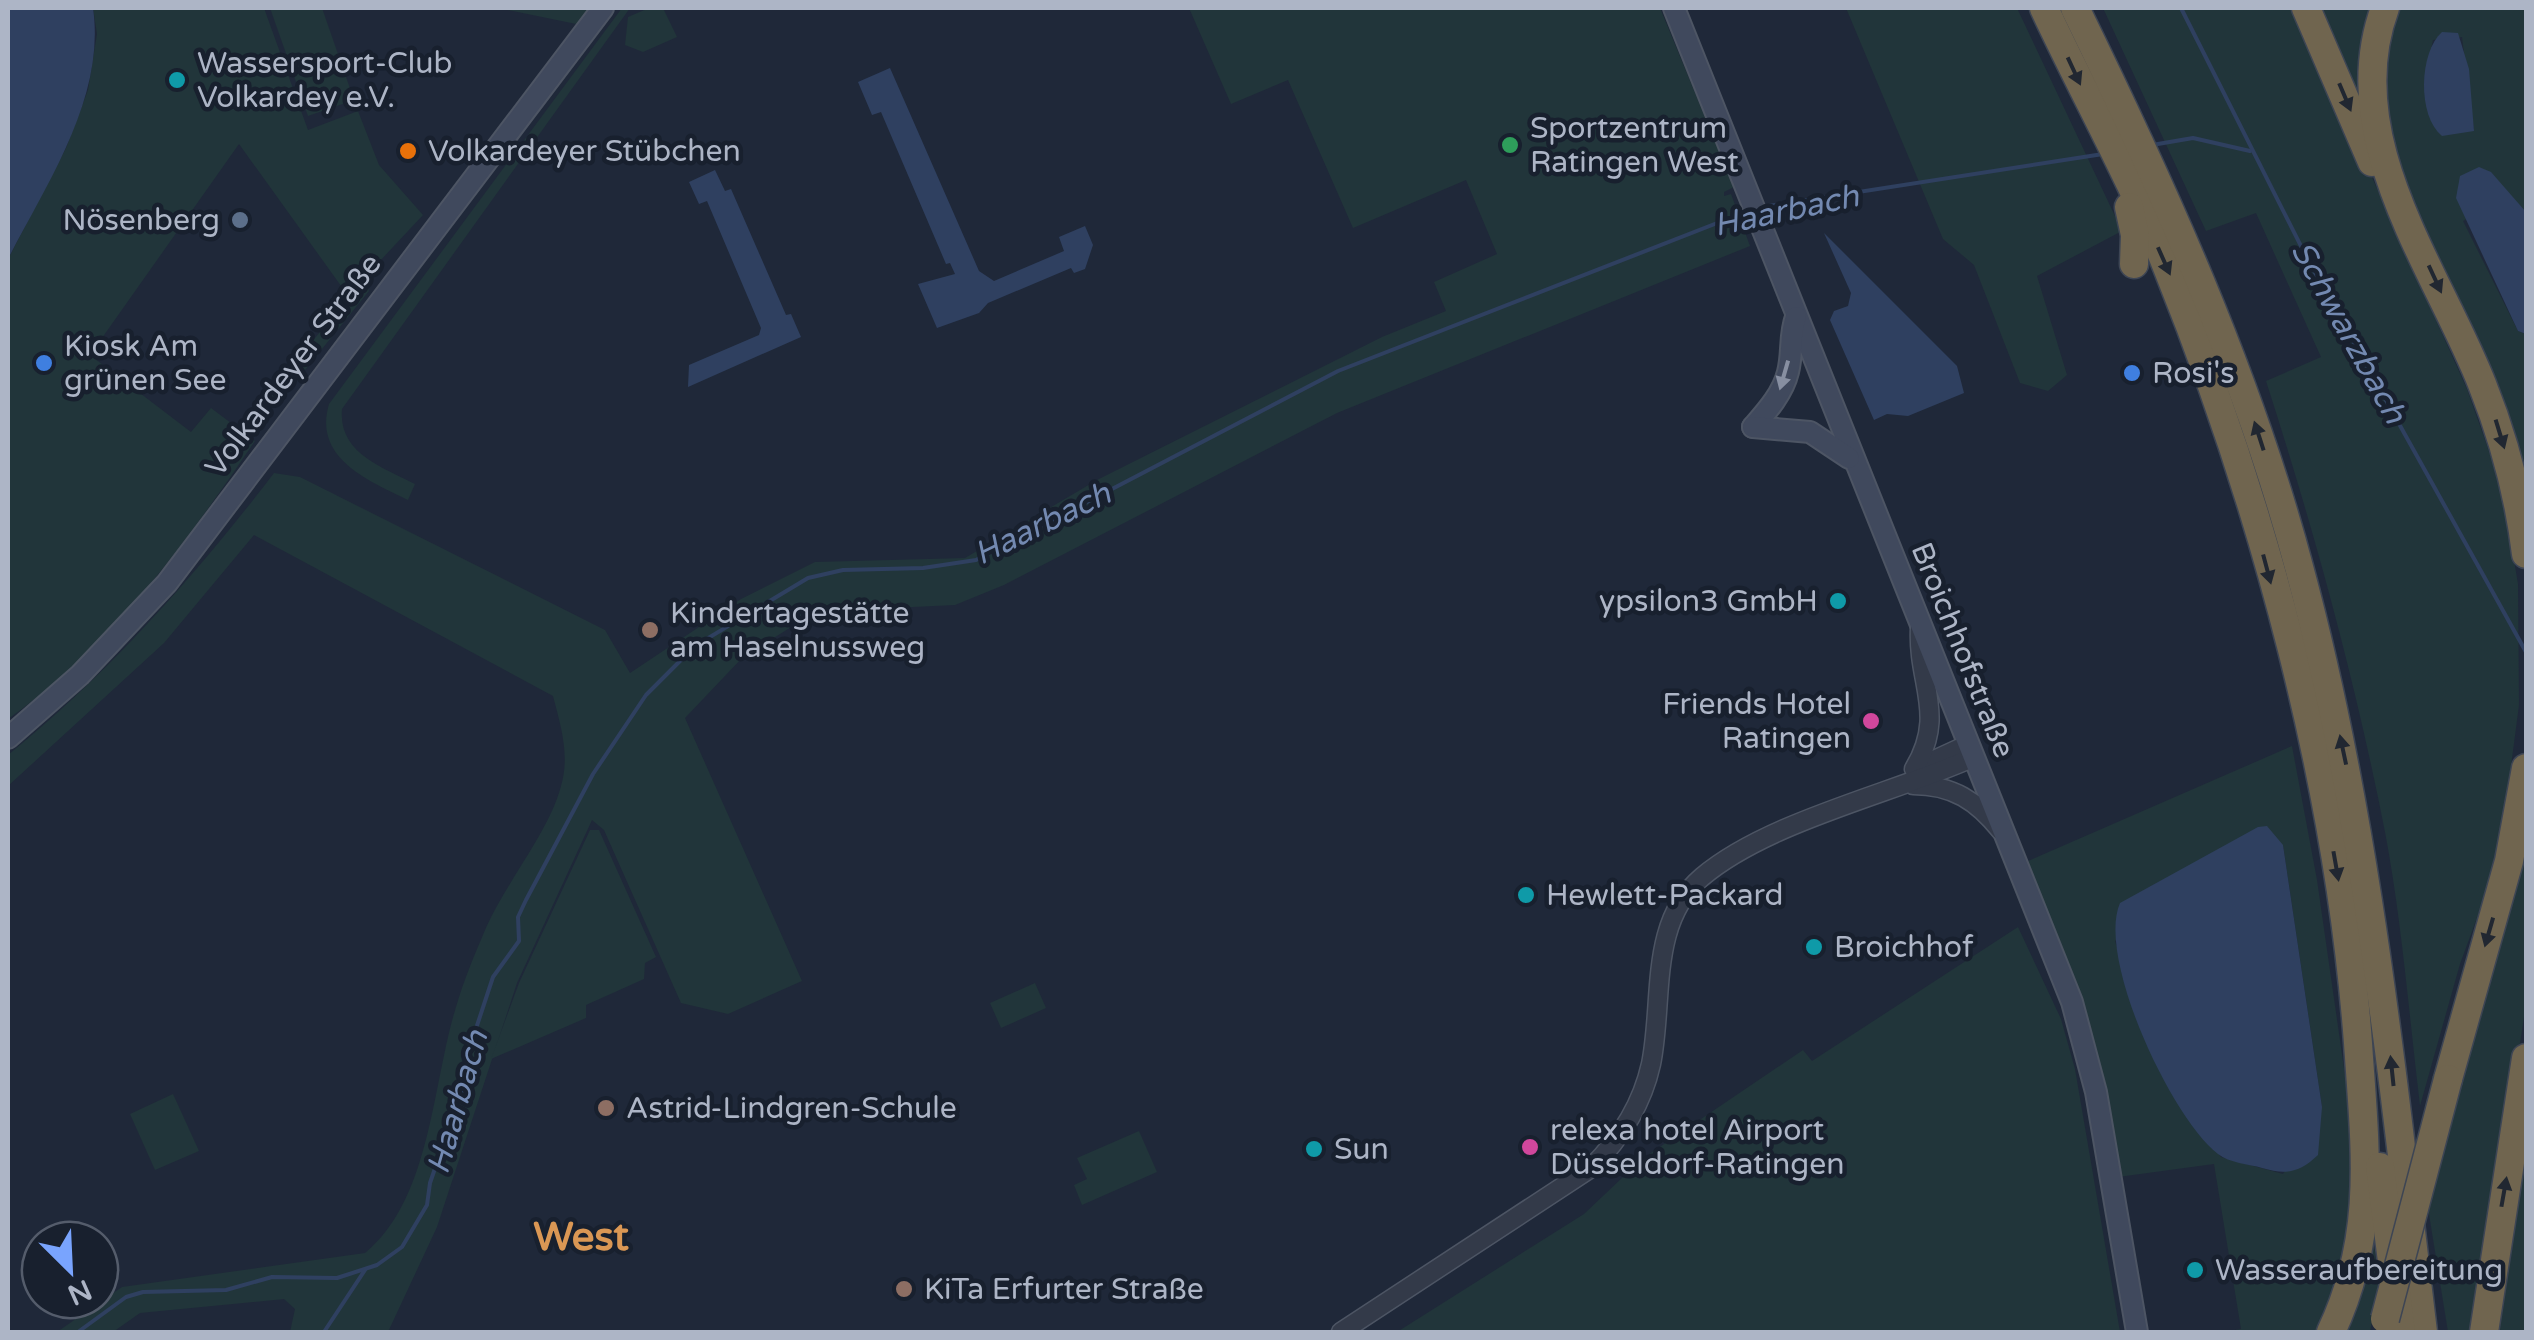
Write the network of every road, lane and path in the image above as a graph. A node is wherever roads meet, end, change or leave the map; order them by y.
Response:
1 (603, 8) edge
2 (1674, 8) edge
3 (2044, 8) edge
4 (2075, 8) edge
5 (2306, 8) edge
6 (2384, 8) edge
7 (2119, 174) junction
8 (2406, 216) junction
9 (2134, 264) dead end
10 (1796, 316) junction
11 (1854, 464) junction
12 (2526, 554) edge
13 (1920, 628) junction
14 (8, 738) edge
15 (1972, 750) junction
16 (2526, 768) edge
17 (1911, 777) junction
18 (2006, 838) junction
19 (2354, 997) junction
20 (2526, 1058) edge
21 (2403, 1168) junction
22 (2388, 1329) edge
23 (1340, 1332) edge
24 (2138, 1332) edge
25 (2331, 1332) edge
26 (2422, 1332) edge
27 (2438, 1332) edge
28 (2484, 1332) edge

1 - 14 main road, Volkardeyer Straße
2 - 10 main road, Broichhofstraße
3 -> 7 highway
21 -> 4 highway
5 -> 8 highway
6 - 8 highway
7 - 9 highway
7 -> 19 highway
8 -> 12 highway
10 - 11 main road, Broichhofstraße
10 -> 11 main road
11 - 13 main road, Broichhofstraße
13 - 15 main road, Broichhofstraße
13 - 17 street
15 - 17 street
15 - 18 main road, Broichhofstraße
16 -> 22 highway, bridge
17 - 18 street
17 - 23 street
18 - 24 main road, Broichhofstraße
19 - 22 highway
19 - 25 highway
28 -> 20 highway
21 - 26 highway
21 - 27 highway

